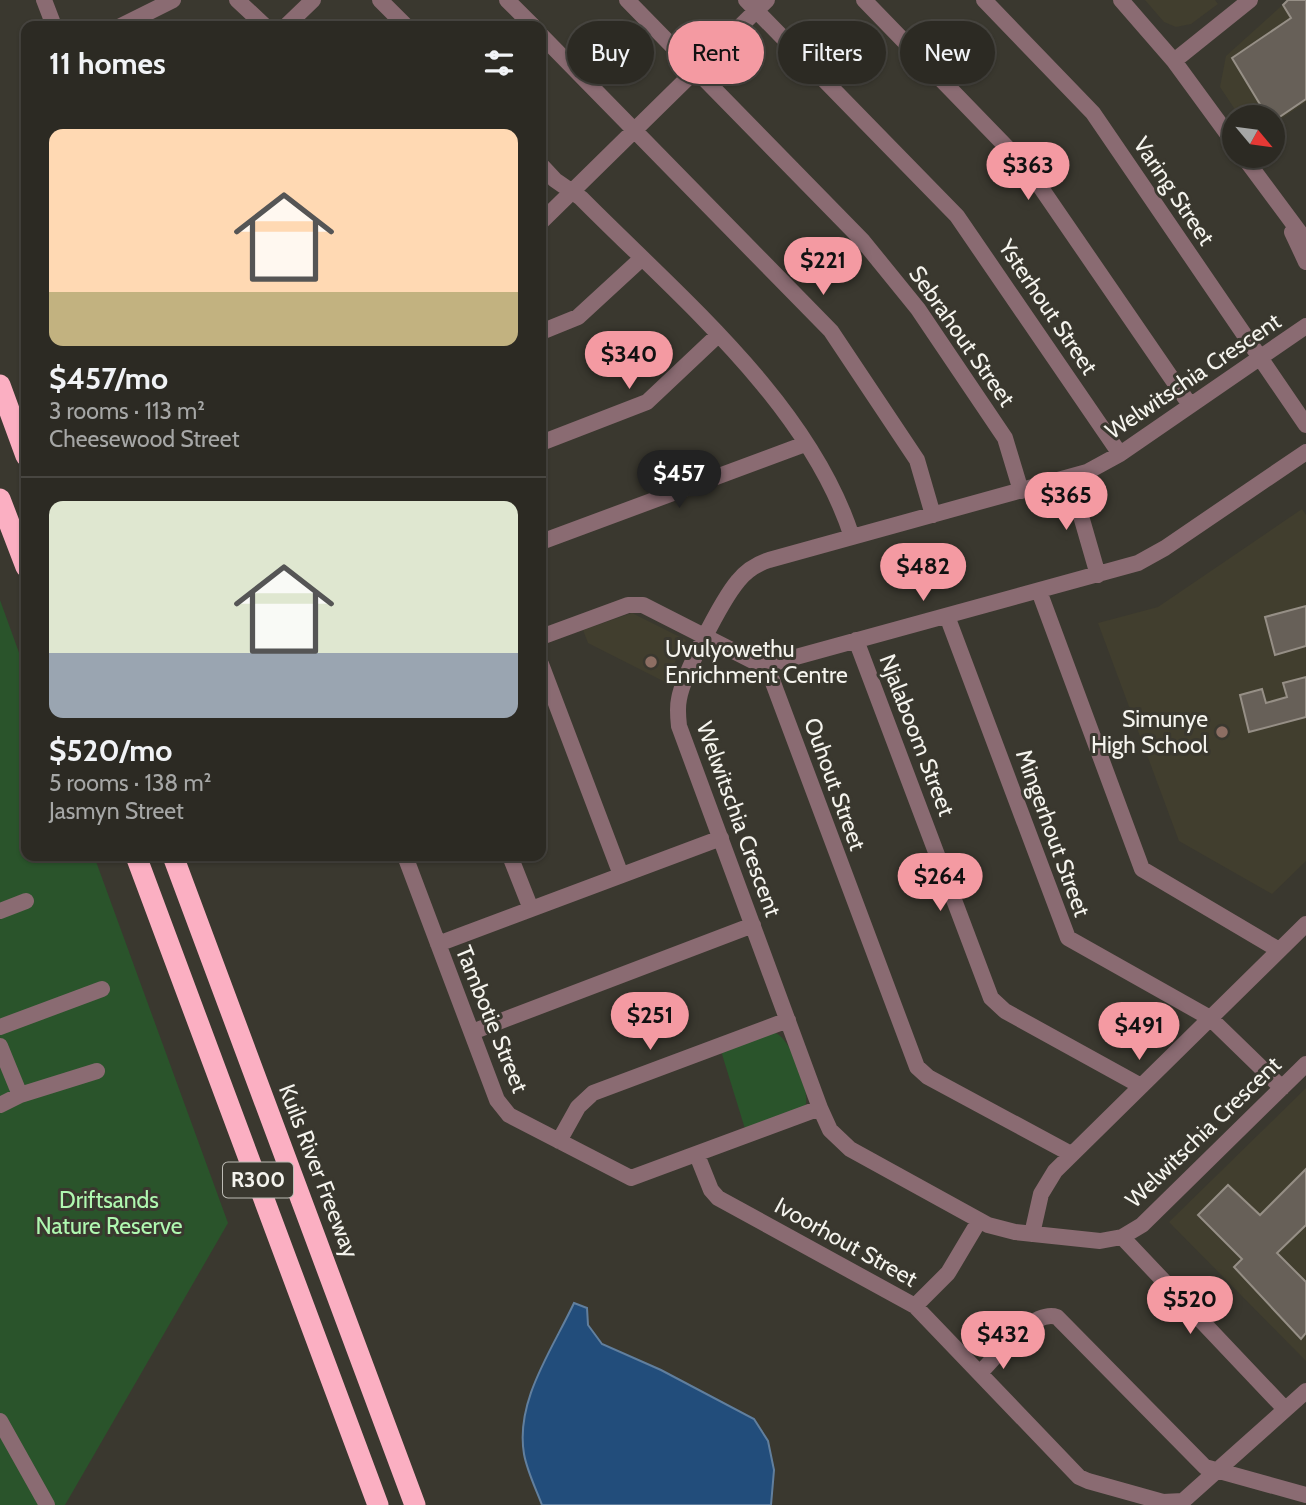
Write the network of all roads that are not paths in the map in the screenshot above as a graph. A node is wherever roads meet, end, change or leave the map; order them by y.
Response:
1 (44, 0) edge
2 (173, 0) edge
3 (237, 0) edge
4 (313, 0) edge
5 (380, 0) edge
6 (507, 0) edge
7 (626, 0) edge
8 (864, 0) edge
9 (984, 0) edge
10 (1121, 0) edge
11 (1250, 0) edge
12 (756, 4) edge
13 (52, 21) edge
14 (131, 21) edge
15 (260, 21) edge
16 (291, 21) edge
17 (401, 21) edge
18 (528, 21) edge
19 (740, 21) edge
20 (546, 39) edge
21 (668, 43) edge
22 (1174, 61) junction
23 (681, 84) edge
24 (708, 84) edge
25 (1222, 127) edge
26 (634, 130) junction
27 (1252, 168) edge
28 (546, 169) edge
29 (571, 191) junction
30 (1280, 208) junction
31 (546, 217) edge
32 (1306, 241) edge
33 (641, 259) junction
34 (1306, 262) edge
35 (1306, 326) edge
36 (546, 330) edge
37 (717, 336) junction
38 (1260, 357) junction
39 (0, 384) edge
40 (1190, 405) junction
41 (1306, 425) edge
42 (546, 441) edge
43 (21, 442) edge
44 (805, 444) junction
45 (1306, 452) edge
46 (1120, 454) junction
47 (1070, 478) junction
48 (1021, 491) junction
49 (0, 499) edge
50 (933, 515) junction
51 (852, 537) junction
52 (546, 540) edge
53 (21, 554) edge
54 (1098, 575) junction
55 (1039, 591) junction
56 (947, 616) junction
57 (546, 635) edge
58 (706, 638) junction
59 (856, 640) junction
60 (763, 666) junction
61 (546, 677) edge
62 (721, 838) junction
63 (138, 861) edge
64 (175, 861) edge
65 (407, 861) edge
66 (512, 861) edge
67 (621, 875) junction
68 (26, 901) dead end
69 (531, 909) junction
70 (0, 911) edge
71 (1306, 924) edge
72 (753, 925) junction
73 (438, 944) junction
74 (1279, 950) junction
75 (102, 989) dead end
76 (1210, 1018) junction
77 (788, 1020) junction
78 (0, 1027) edge
79 (472, 1032) junction
80 (0, 1046) edge
81 (1306, 1063) edge
82 (97, 1070) dead end
83 (1140, 1086) junction
84 (1282, 1088) junction
85 (20, 1095) junction
86 (0, 1105) edge
87 (820, 1108) junction
88 (559, 1141) junction
89 (1071, 1154) junction
90 (697, 1155) junction
91 (979, 1221) junction
92 (1032, 1234) junction
93 (1122, 1237) junction
94 (915, 1306) junction
95 (980, 1373) junction
96 (1306, 1391) edge
97 (1285, 1409) junction
98 (0, 1421) edge
99 (1217, 1471) junction
100 (1306, 1495) edge
101 (47, 1505) edge
102 (378, 1505) edge
103 (415, 1505) edge

1 - 13 street
2 - 14 street
3 - 15 street
4 - 16 street
5 - 17 street
6 - 18 street
7 - 21 street, Sebrahout Street
8 - 40 street
9 - 38 street, Varing Street
10 - 22 street
11 - 22 street
12 - 19 street
12 - 46 street, Ysterhout Street
20 - 26 street
22 - 25 street
23 - 26 street
24 - 48 street, Sebrahout Street
26 - 29 street
26 - 50 street
27 - 30 street
28 - 29 street
29 - 31 street
29 - 33 street
30 - 32 street
30 - 34 street
33 - 36 street
33 - 37 street
35 - 38 street, Welwitschia Crescent
37 - 42 street
37 - 44 street
38 - 40 street, Welwitschia Crescent
38 - 41 street, Varing Street
39 - 43 highway
40 - 46 street, Welwitschia Crescent
44 - 51 street
44 - 52 street
45 - 54 street
46 - 47 street, Welwitschia Crescent
47 - 48 street, Welwitschia Crescent
47 - 54 street
48 - 50 street, Welwitschia Crescent
49 - 53 highway
50 - 51 street, Welwitschia Crescent
51 - 58 street, Welwitschia Crescent
54 - 55 street
55 - 56 street
55 - 74 street
56 - 59 street
56 - 76 street, Mingerhout Street
57 - 58 street
58 - 60 street
58 - 62 street, Welwitschia Crescent
59 - 60 street
59 - 83 street, Njalaboom Street
60 - 89 street, Ouhout Street
61 - 67 street
62 - 67 street
62 - 72 street, Welwitschia Crescent
63 - 102 highway, R300
64 - 103 highway, Kuils River Freeway / R300
65 - 73 street, Tambotie Street
66 - 69 street
67 - 69 street
68 - 70 street
69 - 73 street
71 - 74 street
72 - 77 street, Welwitschia Crescent
72 - 79 street
73 - 79 street, Tambotie Street
74 - 76 street
75 - 78 street
76 - 83 street
76 - 84 street, Mingerhout Street
77 - 87 street, Welwitschia Crescent
77 - 88 street
79 - 88 street, Tambotie Street
80 - 85 street
81 - 84 street, Welwitschia Crescent
82 - 85 street
83 - 89 street
84 - 93 street, Welwitschia Crescent
85 - 86 street
87 - 90 street, Tambotie Street
87 - 91 street, Welwitschia Crescent
88 - 90 street, Tambotie Street
89 - 92 street
90 - 94 street, Ivoorhout Street
91 - 92 street, Welwitschia Crescent
91 - 94 street
92 - 93 street, Welwitschia Crescent
93 - 97 street
94 - 95 street, Ivoorhout Street
95 - 99 street, Ivoorhout Street
95 - 99 street
96 - 97 street, Ivoorhout Street
97 - 99 street, Ivoorhout Street
98 - 101 street
99 - 100 street

